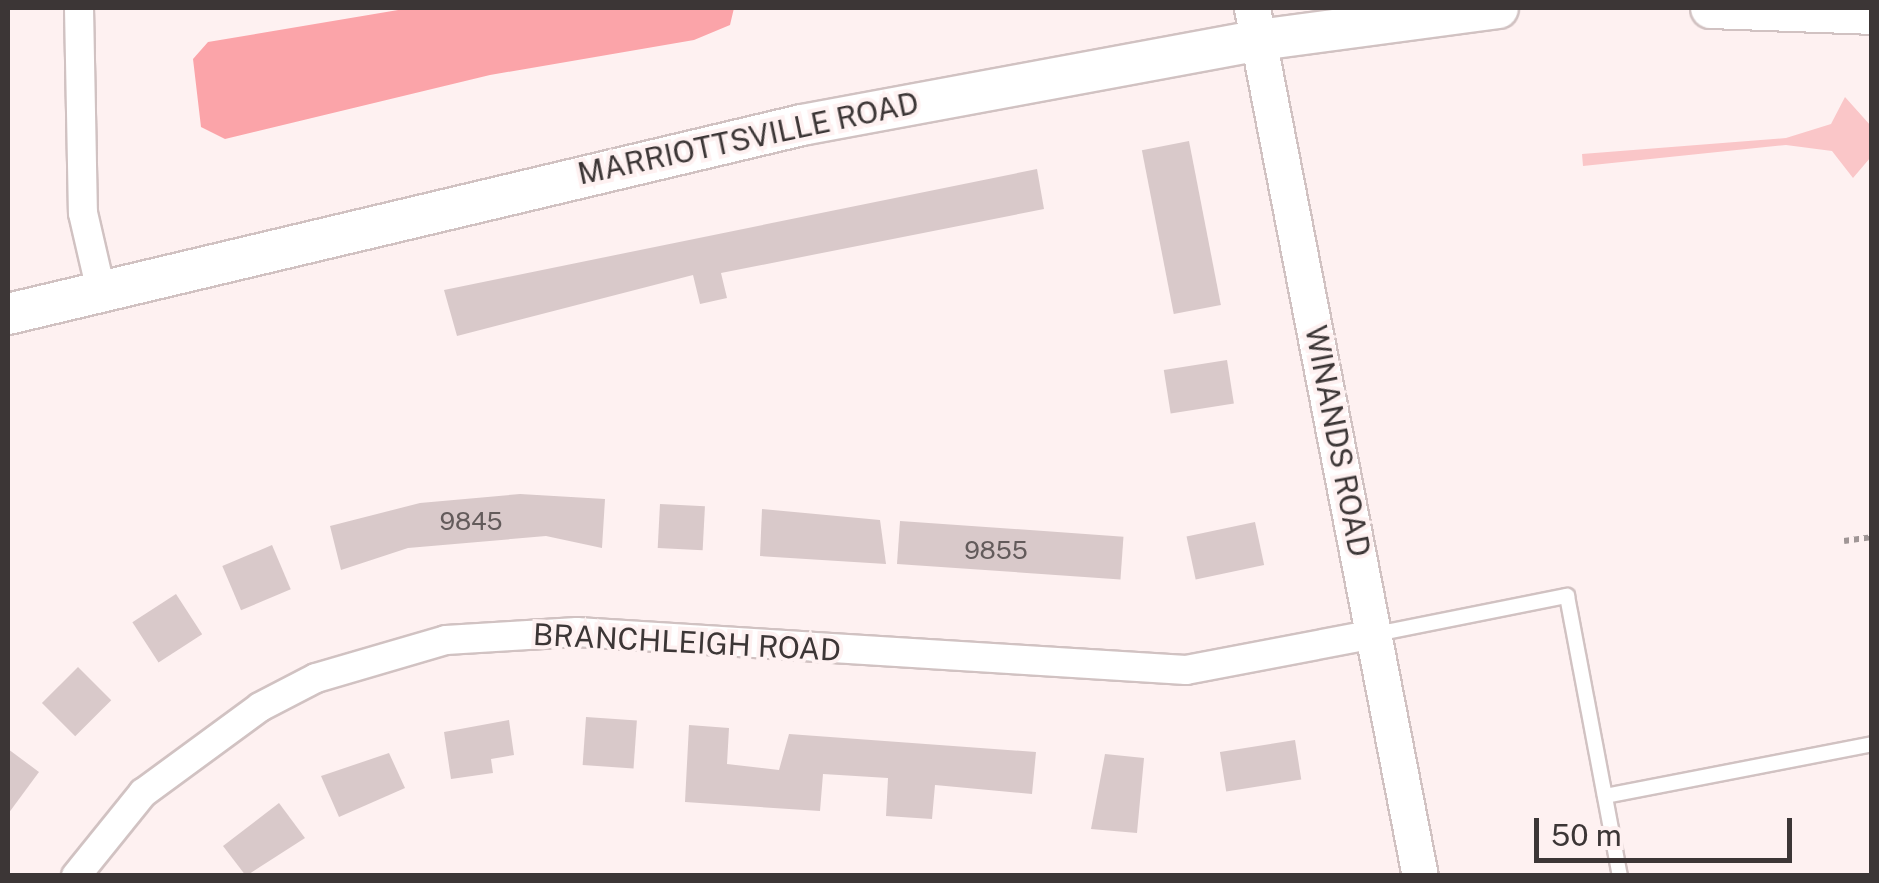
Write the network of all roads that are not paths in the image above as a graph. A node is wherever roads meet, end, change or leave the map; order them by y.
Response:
1 (79, 8) edge
2 (1498, 8) edge
3 (1712, 8) edge
4 (1872, 14) edge
5 (1256, 24) edge
6 (101, 290) junction
7 (8, 314) edge
8 (1375, 634) junction
9 (1872, 744) edge
10 (1605, 796) junction
11 (76, 876) edge
12 (1420, 876) edge
13 (1620, 876) edge

1 - 6 street
2 - 5 main road, MARRIOTTSVILLE ROAD
3 - 4 main road
5 - 6 main road, MARRIOTTSVILLE ROAD
5 - 8 street, WINANDS ROAD
6 - 7 main road, MARRIOTTSVILLE ROAD
8 - 10 lane
8 - 11 street, BRANCHLEIGH ROAD
8 - 12 street, WINANDS ROAD
9 - 10 lane
10 - 13 lane

